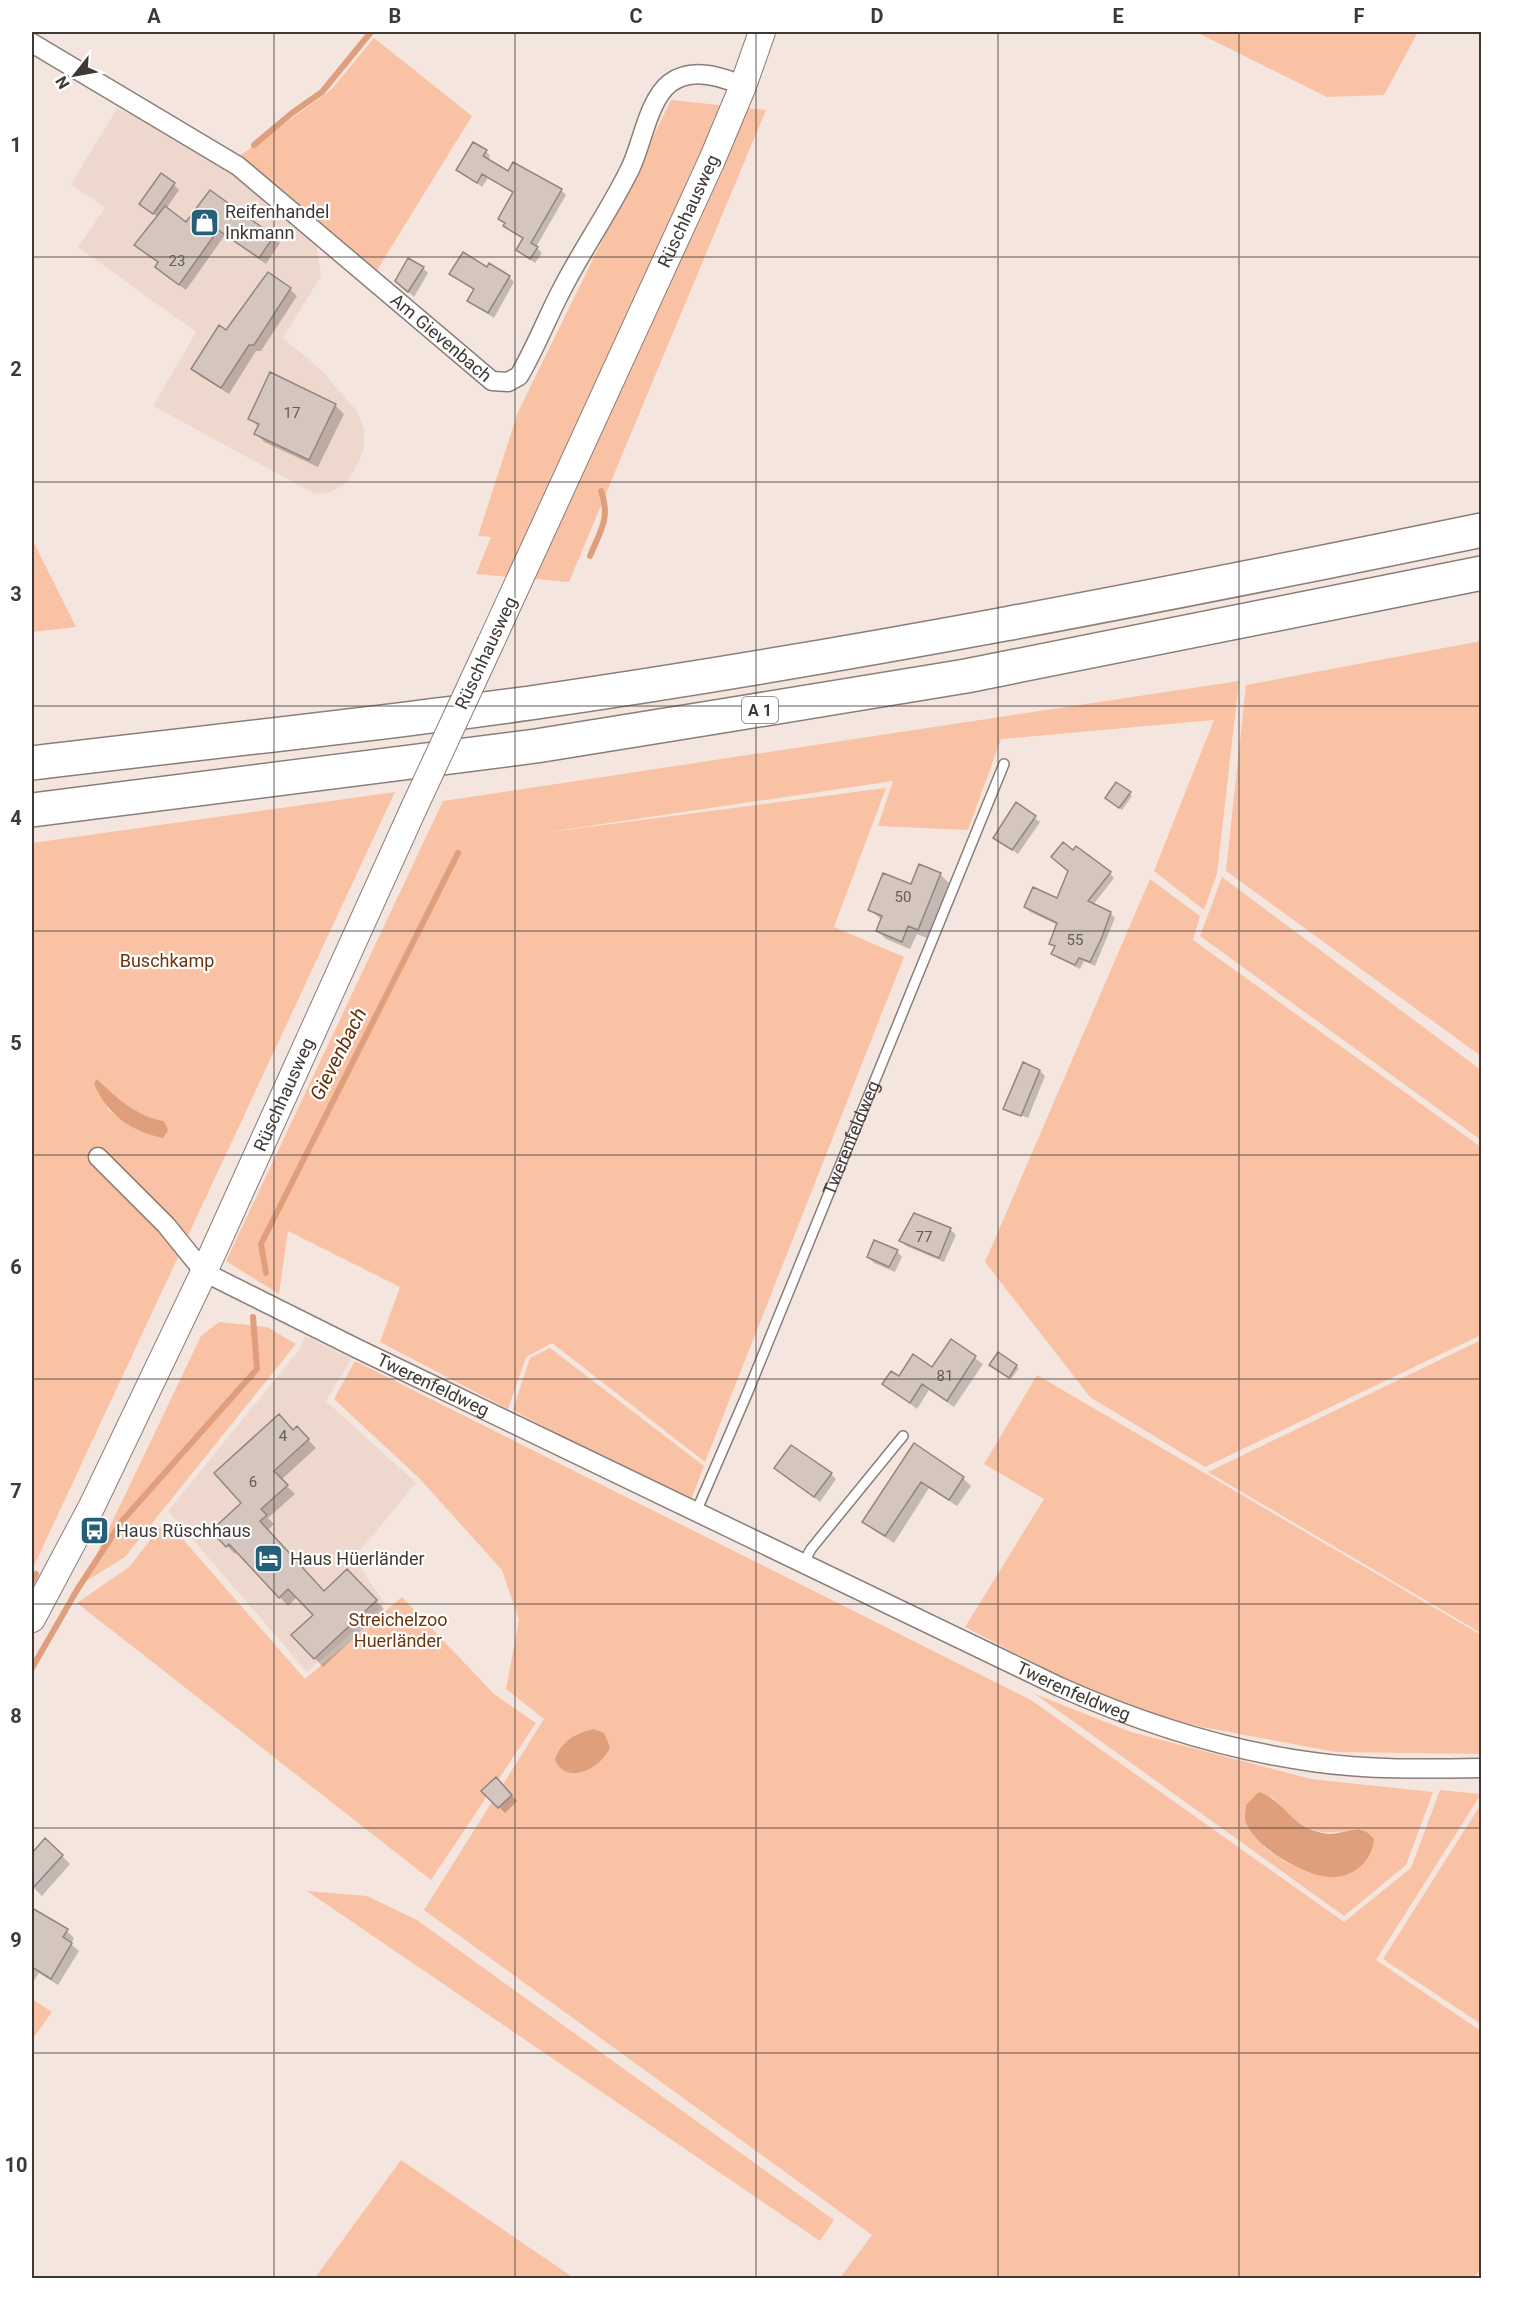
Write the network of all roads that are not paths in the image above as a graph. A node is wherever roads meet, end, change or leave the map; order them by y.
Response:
1 (762, 32) edge
2 (32, 43) edge
3 (743, 86) junction
4 (1482, 530) edge
5 (1482, 573) edge
6 (32, 764) edge
7 (1004, 764) dead end
8 (32, 810) edge
9 (98, 1157) dead end
10 (204, 1272) junction
11 (903, 1436) dead end
12 (696, 1512) junction
13 (804, 1562) junction
14 (32, 1619) edge
15 (1482, 1768) edge

1 - 3 main road, Rüschhausweg
2 - 3 street, Am Gievenbach
3 - 10 main road, Rüschhausweg, bridge
4 - 6 highway
5 - 8 highway, A 1
7 - 12 lane, Twerenfeldweg
9 - 10 street
10 - 12 street, Twerenfeldweg
10 - 14 main road, Rüschhausweg
11 - 13 lane
12 - 13 street, Twerenfeldweg
13 - 15 street, Twerenfeldweg

